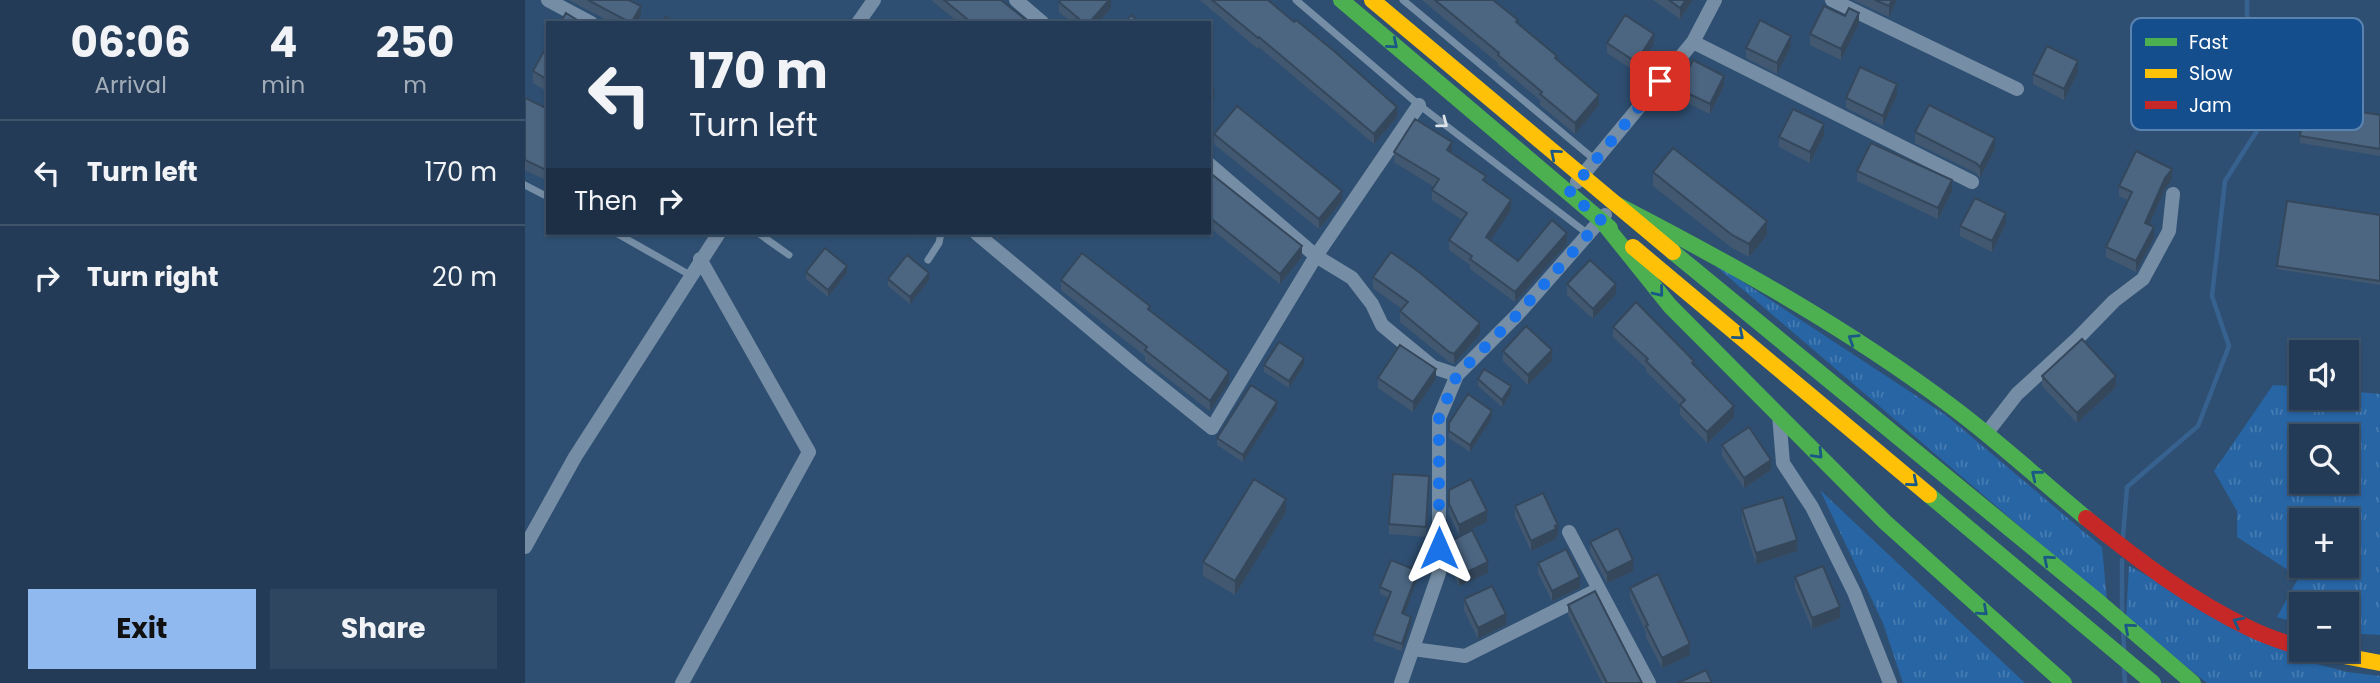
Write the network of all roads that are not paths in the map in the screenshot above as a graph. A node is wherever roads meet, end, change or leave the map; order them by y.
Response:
1 (548, 0) edge
2 (874, 0) edge
3 (1016, 0) edge
4 (1296, 0) edge
5 (1341, 0) edge
6 (1372, 0) edge
7 (1403, 0) edge
8 (1715, 0) edge
9 (1832, 0) edge
10 (587, 21) edge
11 (859, 21) edge
12 (1041, 21) edge
13 (1693, 42) junction
14 (2017, 89) dead end
15 (1419, 105) junction
16 (1595, 160) junction
17 (1211, 166) edge
18 (1582, 177) junction
19 (1972, 182) dead end
20 (525, 185) edge
21 (1569, 193) junction
22 (2173, 194) dead end
23 (546, 196) edge
24 (1616, 204) junction
25 (1601, 220) junction
26 (1588, 234) junction
27 (620, 235) edge
28 (718, 235) edge
29 (761, 235) edge
30 (941, 235) edge
31 (978, 235) edge
32 (789, 255) dead end
33 (1316, 256) junction
34 (700, 259) junction
35 (928, 260) dead end
36 (690, 275) junction
37 (1457, 375) junction
38 (1779, 414) junction
39 (1986, 434) junction
40 (1569, 532) dead end
41 (525, 547) edge
42 (1599, 589) junction
43 (2289, 644) edge
44 (1413, 649) junction
45 (2359, 659) edge
46 (2380, 663) edge
47 (2150, 681) edge
48 (682, 683) edge
49 (1401, 683) edge
50 (1649, 683) edge
51 (1890, 683) edge
52 (2064, 683) edge
53 (2193, 683) edge

1 - 10 street
2 - 11 street
3 - 12 street
4 - 15 lane
5 -> 21 main road
18 -> 6 main road
7 - 16 lane
8 - 13 street
9 - 14 street
13 - 16 street
13 - 19 street
15 -> 26 lane
15 - 33 street
16 - 18 street
17 - 33 street
18 - 21 street
18 - 24 main road
20 - 23 lane
21 - 25 main road
22 - 39 street
24 - 25 street
39 -> 24 main road
53 -> 24 main road
25 - 26 street
25 -> 38 main road
25 -> 47 main road
26 - 37 street
27 - 36 lane
28 - 34 street
29 - 32 lane
30 - 35 lane
31 - 33 street
33 - 37 street
34 - 36 street
34 - 48 street
36 - 41 street
37 - 44 street
38 - 51 street
38 -> 52 main road
43 -> 39 main road
40 - 42 street
42 - 44 street
42 - 50 street
44 - 49 street
45 - 46 main road

